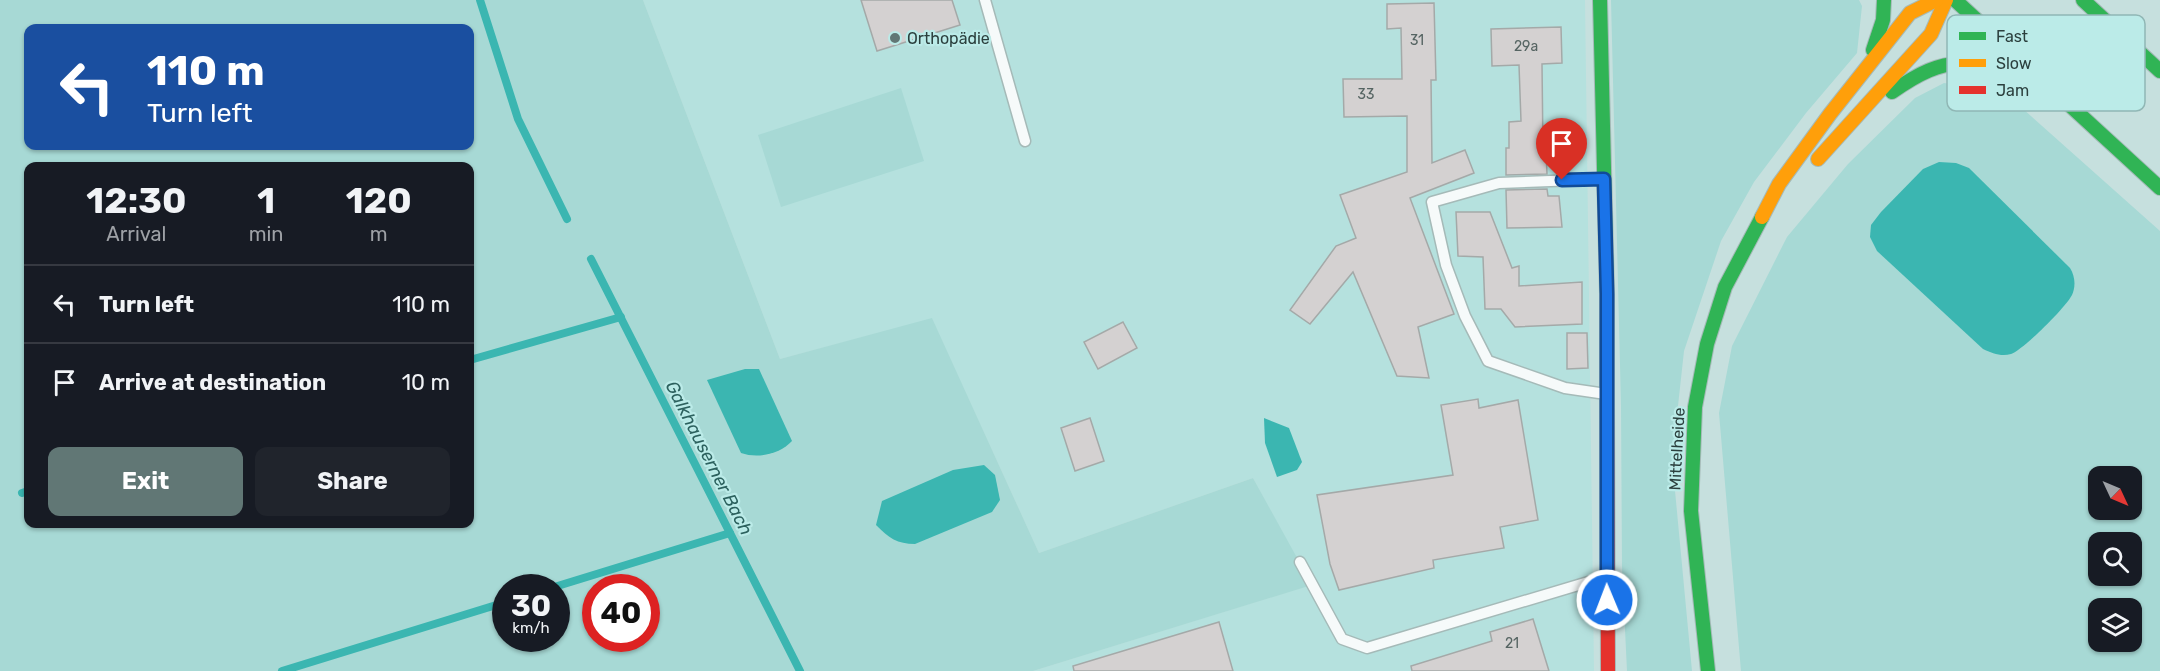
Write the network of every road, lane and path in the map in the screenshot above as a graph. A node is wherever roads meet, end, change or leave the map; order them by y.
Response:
1 (985, 0) edge
2 (1600, 0) edge
3 (1884, 0) edge
4 (1936, 0) edge
5 (1946, 0) edge
6 (1955, 0) edge
7 (2083, 0) edge
8 (1971, 15) edge
9 (2099, 15) edge
10 (2145, 57) edge
11 (1947, 64) edge
12 (1868, 65) junction
13 (2160, 71) edge
14 (2075, 111) edge
15 (1841, 133) junction
16 (1025, 141) dead end
17 (1810, 168) dead end
18 (1604, 179) junction
19 (1795, 185) dead end
20 (2160, 188) edge
21 (1750, 237) junction
22 (1606, 394) junction
23 (1300, 562) dead end
24 (1606, 577) junction
25 (1608, 671) edge
26 (1708, 671) edge

1 - 16 lane
2 - 18 main road
3 - 12 main road
4 - 12 main road, Mittelheide
5 - 15 main road
6 - 8 main road
7 - 9 main road
10 - 13 main road
11 - 15 main road
12 - 21 main road, Mittelheide
14 - 20 main road
15 - 17 main road
18 - 22 main road
18 - 22 lane
19 - 21 main road, Mittelheide
21 - 26 main road, Mittelheide
22 - 24 main road
23 - 24 lane
24 - 25 main road

